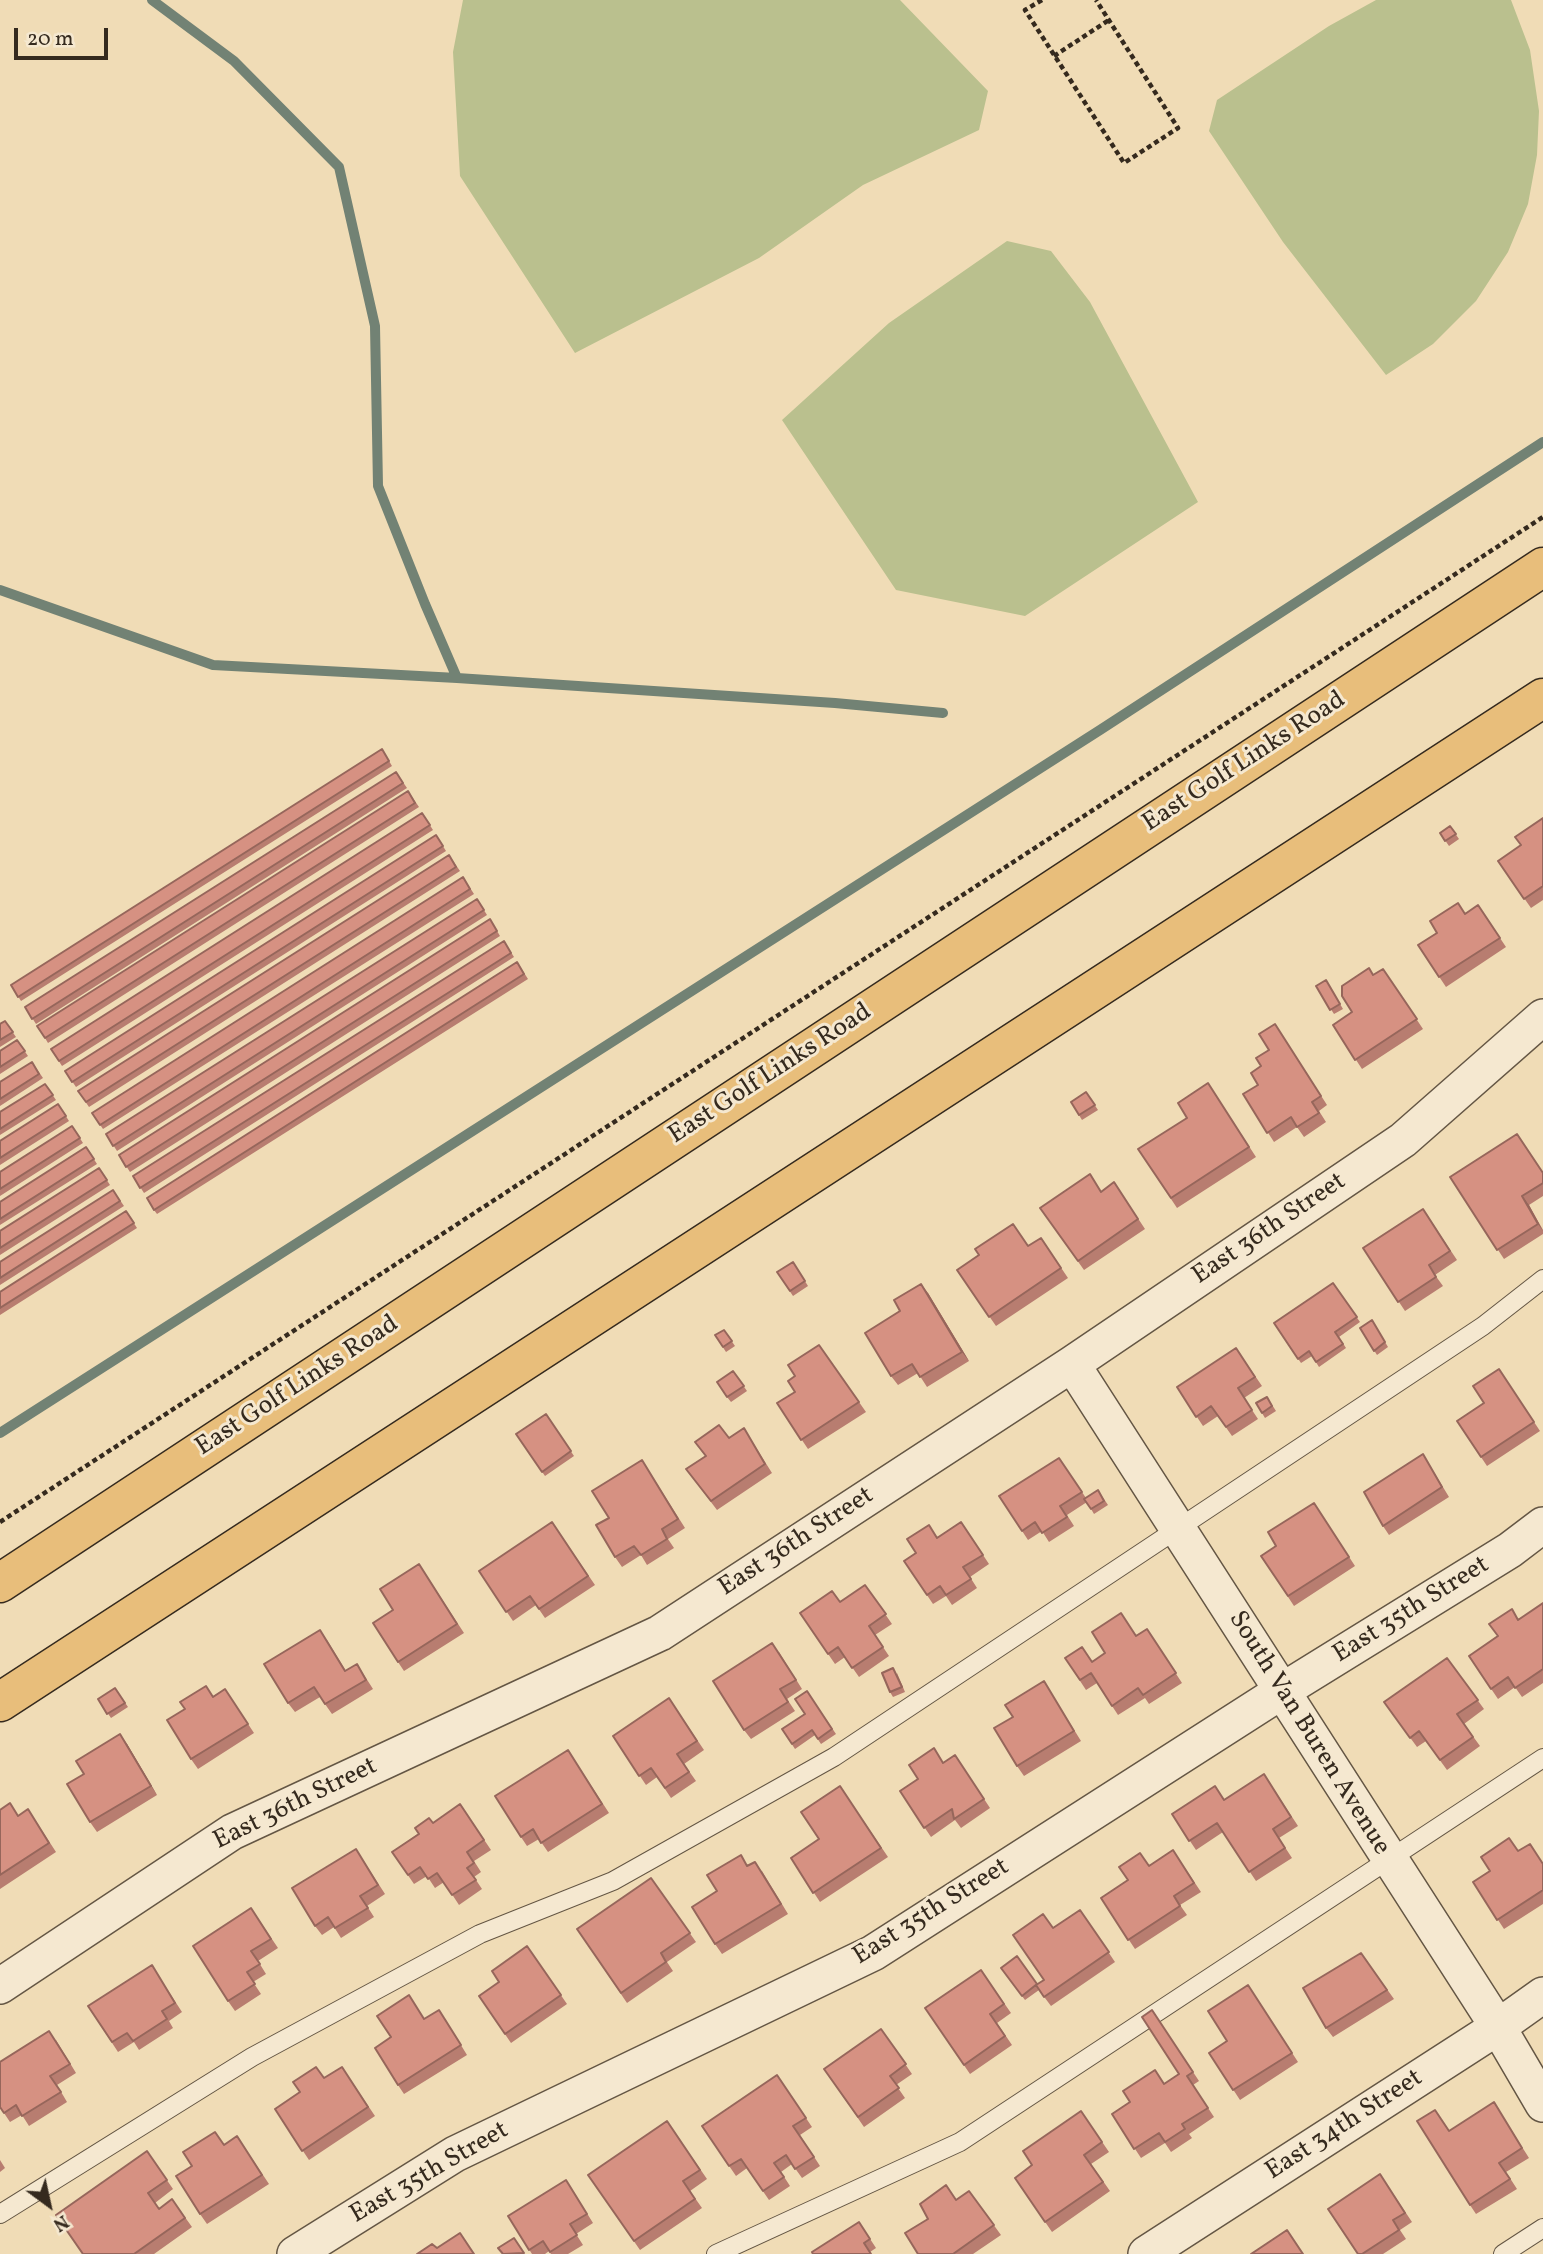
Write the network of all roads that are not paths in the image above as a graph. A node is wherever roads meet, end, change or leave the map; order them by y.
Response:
1 (1543, 568) edge
2 (1543, 698) edge
3 (1543, 1017) edge
4 (1543, 1279) edge
5 (1072, 1364) junction
6 (1543, 1525) edge
7 (1178, 1529) junction
8 (0, 1583) edge
9 (1282, 1691) junction
10 (0, 1702) edge
11 (1543, 1758) edge
12 (1387, 1858) junction
13 (0, 1986) edge
14 (1543, 1995) edge
15 (1498, 2027) junction
16 (1543, 2104) edge
17 (0, 2214) edge
18 (1543, 2228) edge
19 (295, 2254) edge
20 (716, 2254) edge
21 (1146, 2254) edge
22 (1503, 2254) edge

1 - 8 main road, East Golf Links Road
2 - 10 main road
3 - 5 street, East 36th Street
4 - 7 lane
5 - 7 street, South Van Buren Avenue
5 - 13 street, East 36th Street
6 - 9 street, East 35th Street
7 - 9 street, South Van Buren Avenue
7 - 17 lane
9 - 12 street, South Van Buren Avenue
9 - 19 street, East 35th Street
11 - 12 lane
12 - 15 street, South Van Buren Avenue
12 - 20 lane
14 - 15 street, East 34th Street
15 - 16 street, South Van Buren Avenue
15 - 21 street, East 34th Street
18 - 22 lane

